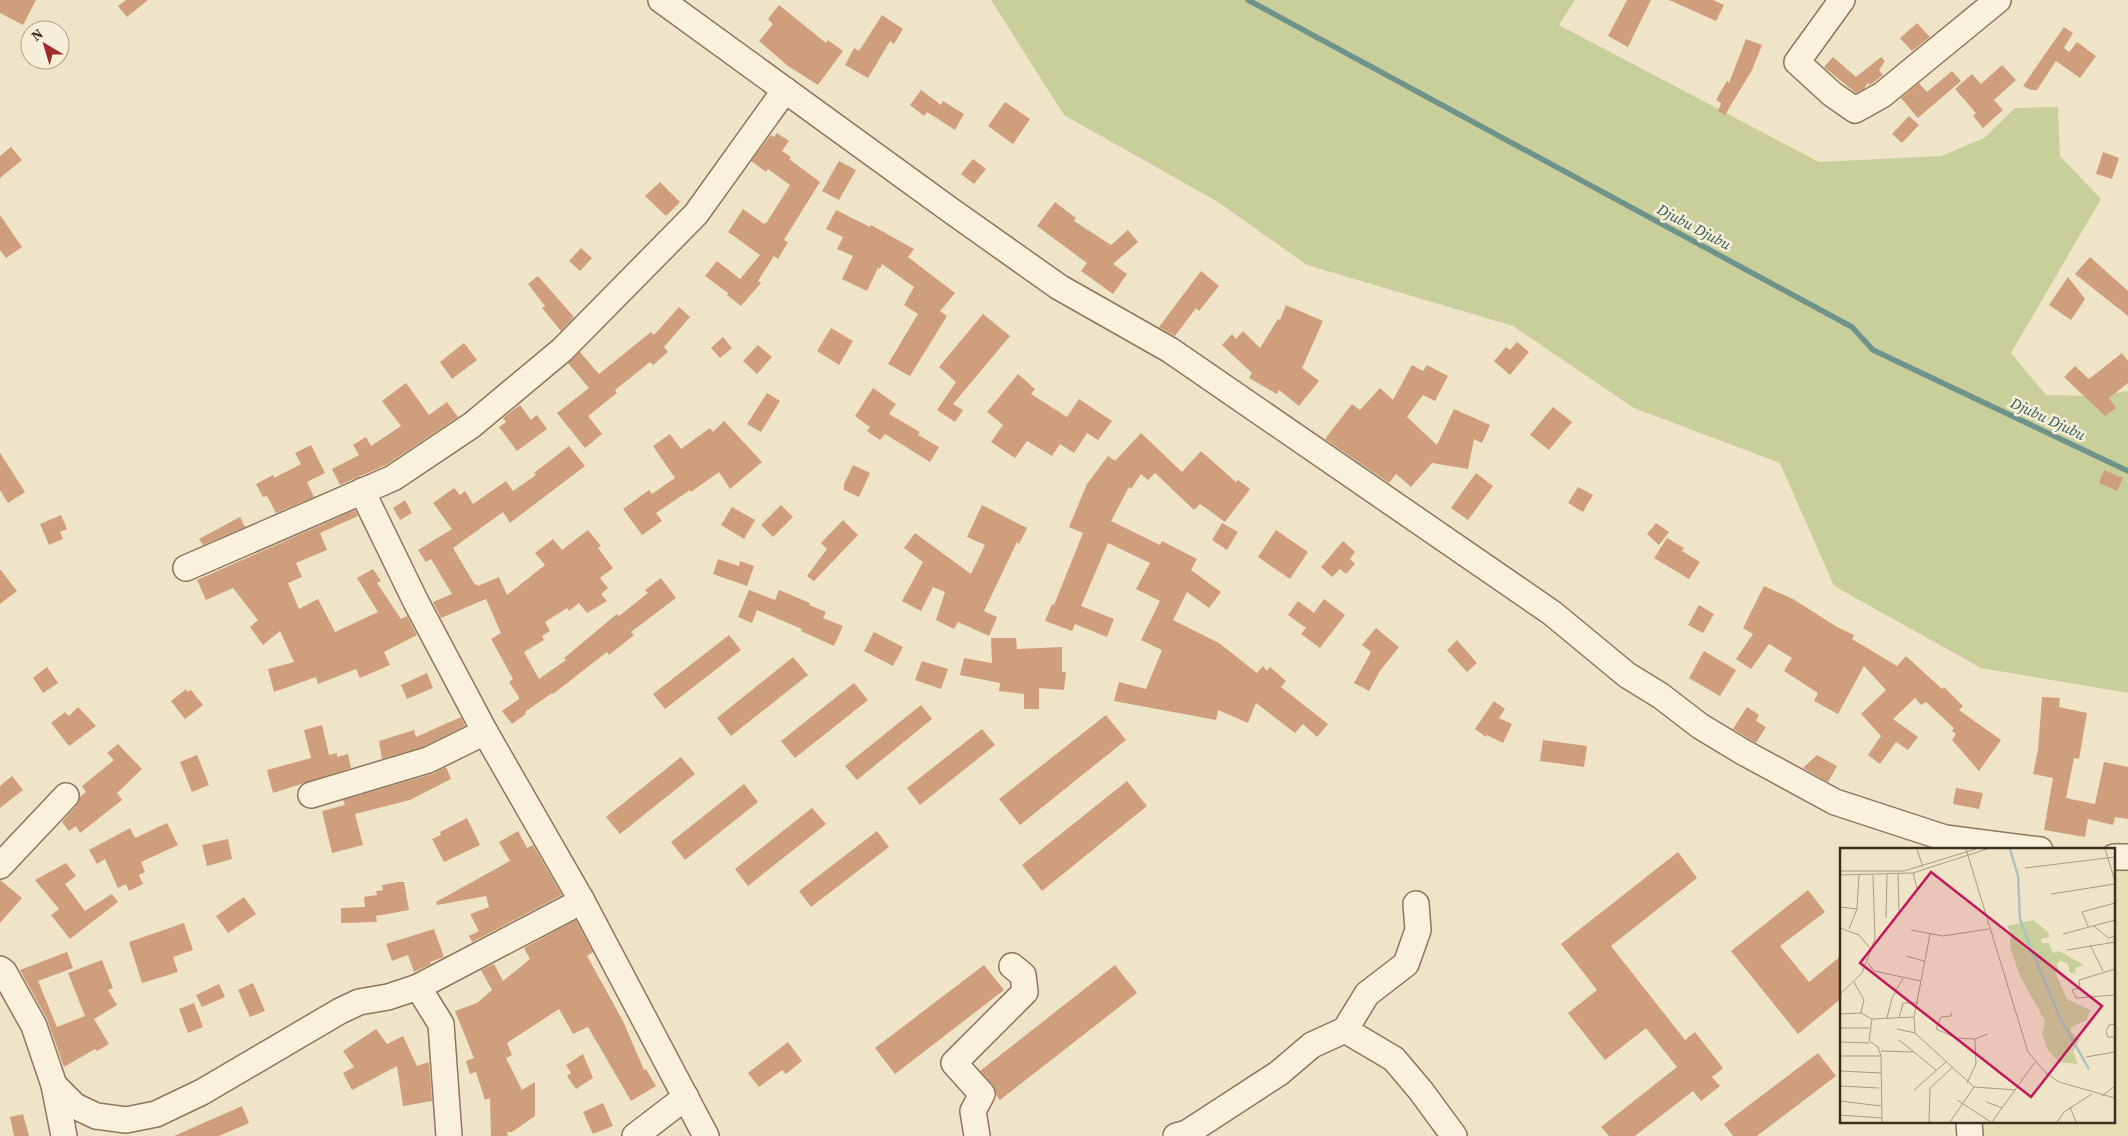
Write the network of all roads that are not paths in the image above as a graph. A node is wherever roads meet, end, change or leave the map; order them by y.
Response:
1 (661, 0) edge
2 (1842, 0) edge
3 (1998, 0) edge
4 (785, 90) junction
5 (362, 492) junction
6 (186, 568) dead end
7 (485, 732) junction
8 (311, 795) dead end
9 (66, 796) dead end
10 (1945, 844) edge
11 (2008, 848) edge
12 (0, 866) edge
13 (582, 901) junction
14 (1416, 904) dead end
15 (1012, 966) dead end
16 (0, 969) edge
17 (418, 987) junction
18 (1345, 1030) junction
19 (54, 1085) junction
20 (686, 1098) junction
21 (64, 1136) edge
22 (449, 1136) edge
23 (635, 1136) edge
24 (706, 1136) edge
25 (977, 1136) edge
26 (1176, 1136) edge
27 (1454, 1136) edge

1 - 4 street
2 - 3 street
4 - 5 street
4 - 10 street
5 - 6 street
5 - 7 street
7 - 8 street
7 - 13 street
9 - 12 street
10 - 11 street
13 - 17 street
13 - 20 street
14 - 18 street
15 - 25 street
16 - 19 street
17 - 19 street
17 - 22 street
18 - 26 street
18 - 27 street
19 - 21 street
20 - 23 street
20 - 24 street

